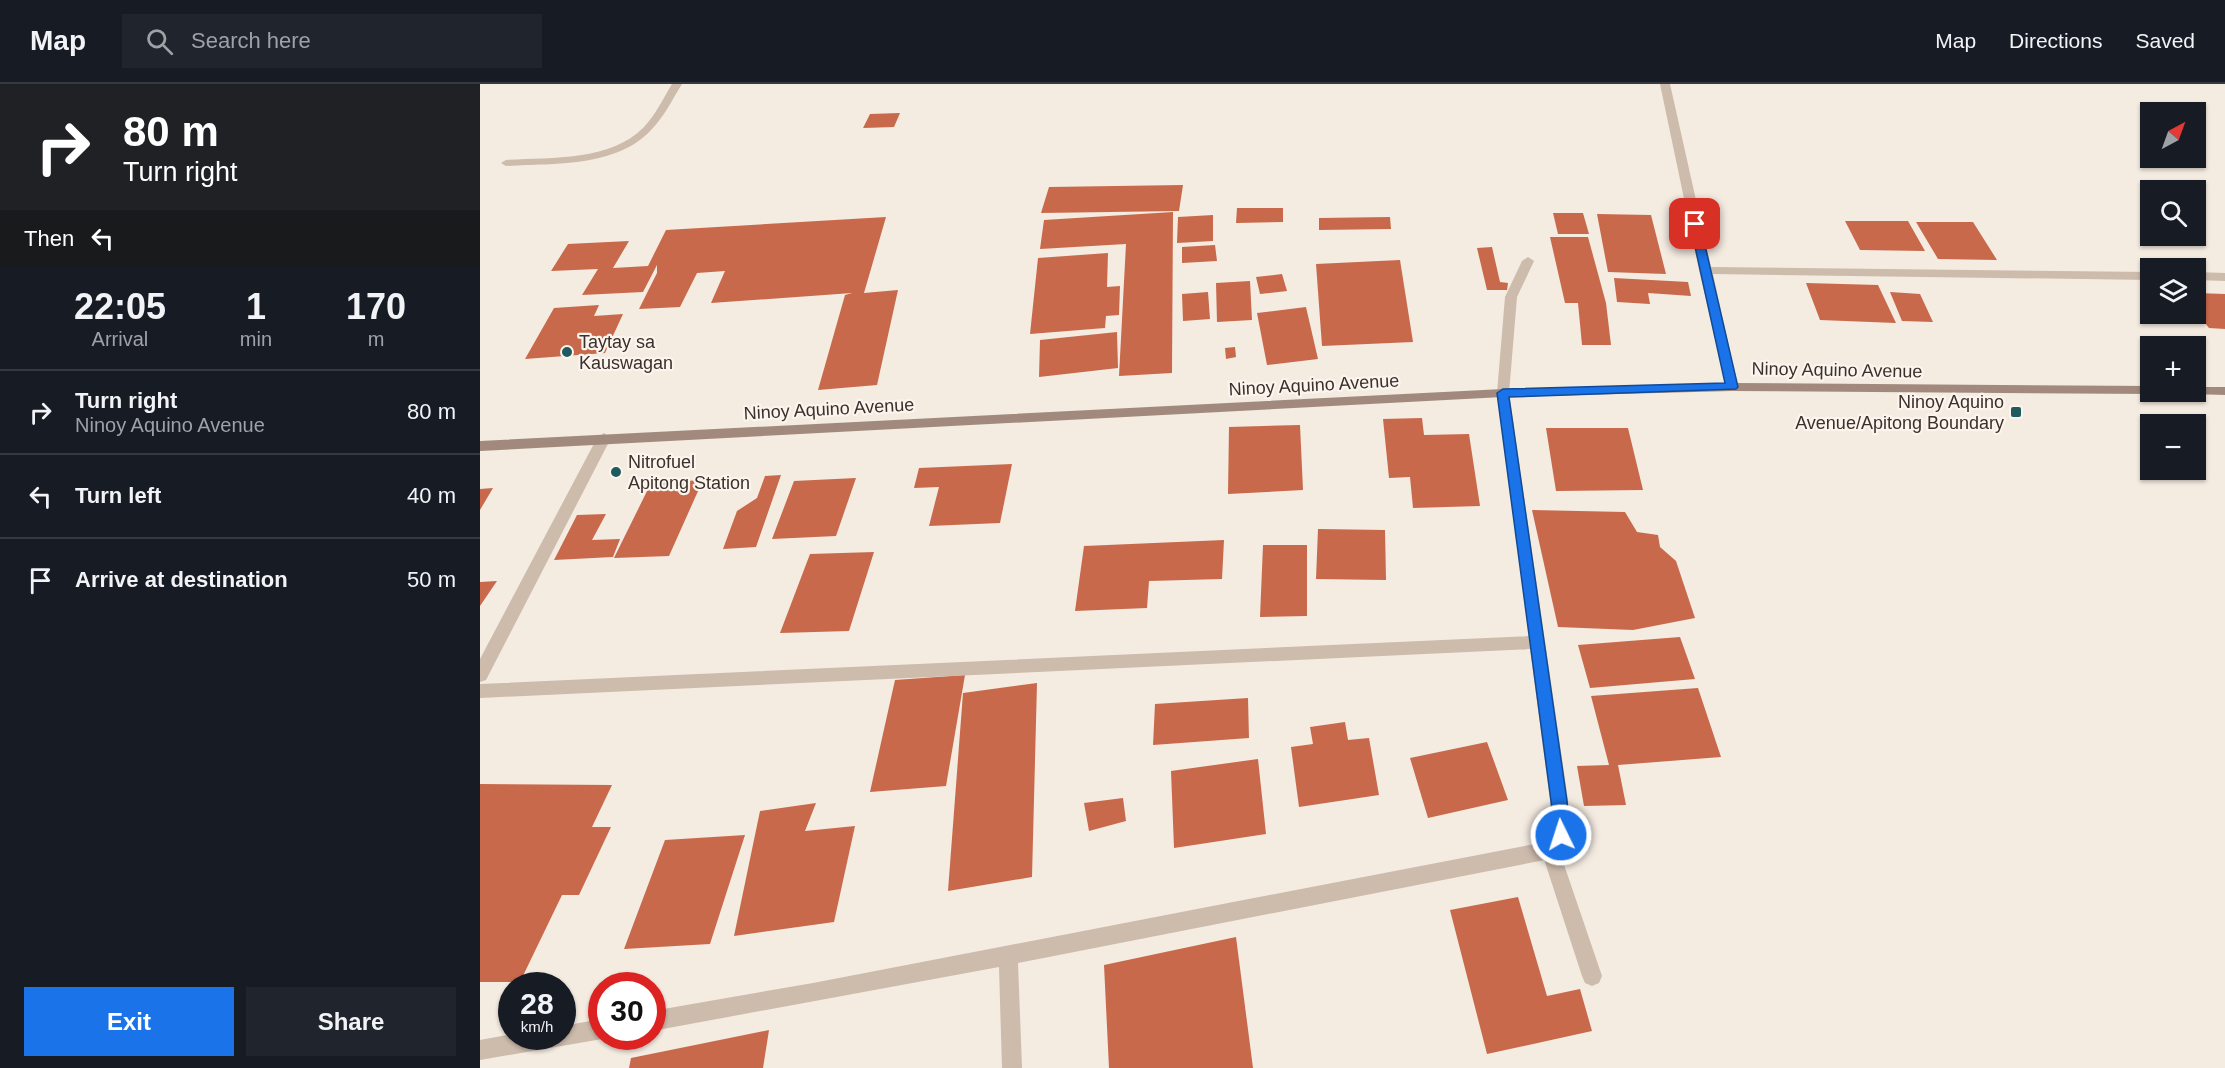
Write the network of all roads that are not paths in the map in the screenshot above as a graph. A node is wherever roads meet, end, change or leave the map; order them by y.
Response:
1 (677, 84) edge
2 (1665, 84) edge
3 (506, 163) dead end
4 (1528, 261) dead end
5 (1705, 270) junction
6 (2140, 276) edge
7 (2206, 276) edge
8 (2225, 277) edge
9 (1732, 387) junction
10 (2140, 390) edge
11 (2206, 391) edge
12 (2225, 391) edge
13 (1503, 393) junction
14 (604, 438) junction
15 (480, 446) edge
16 (1538, 642) junction
17 (480, 675) edge
18 (480, 692) edge
19 (1550, 850) junction
20 (1008, 954) junction
21 (1592, 976) dead end
22 (666, 1019) edge
23 (498, 1047) edge
24 (480, 1050) edge
25 (1011, 1068) edge

1 - 3 street
2 - 5 street
4 - 13 street
5 - 6 street
5 - 9 street
7 - 8 street
9 - 10 main road, Ninoy Aquino Avenue
9 - 13 main road, Ninoy Aquino Avenue
11 - 12 main road
13 - 14 main road, Ninoy Aquino Avenue
13 - 16 street
14 - 15 main road, Ninoy Aquino Avenue
14 - 17 street
16 - 18 street
16 - 19 street
19 - 20 street
19 - 21 street
20 - 22 street
20 - 25 street
23 - 24 street

